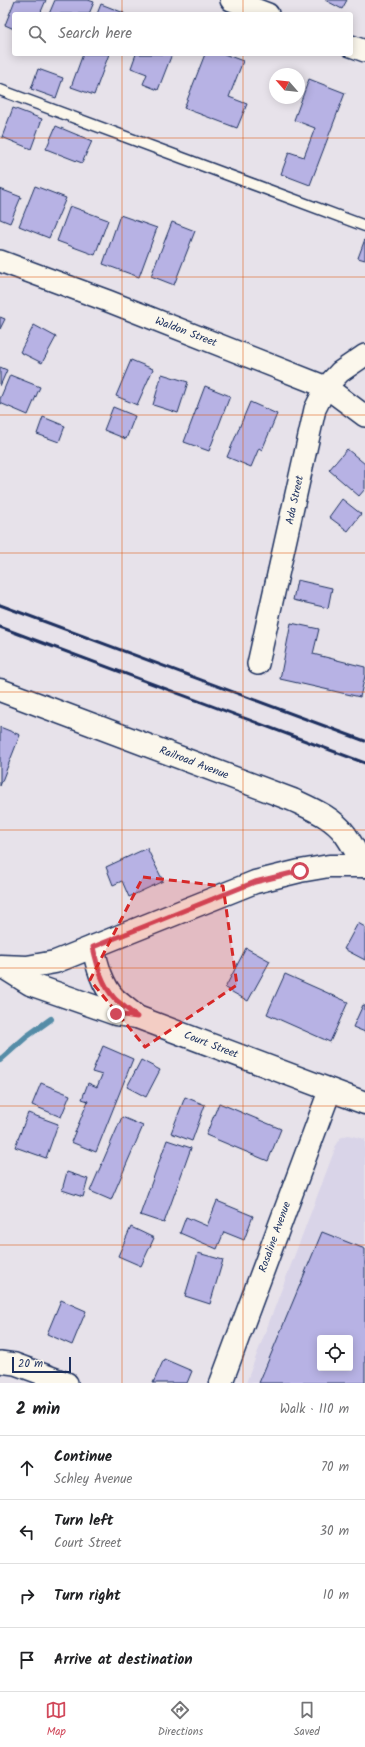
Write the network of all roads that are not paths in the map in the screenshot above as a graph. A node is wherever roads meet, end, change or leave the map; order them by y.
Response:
1 (231, 0) edge
2 (263, 12) edge
3 (353, 47) edge
4 (365, 51) edge
5 (0, 90) edge
6 (365, 226) edge
7 (0, 262) edge
8 (365, 355) edge
9 (326, 387) junction
10 (365, 416) edge
11 (258, 664) dead end
12 (0, 690) edge
13 (365, 866) edge
14 (93, 947) junction
15 (0, 966) edge
16 (137, 1017) junction
17 (330, 1090) junction
18 (365, 1103) edge
19 (0, 1362) edge
20 (67, 1383) edge
21 (221, 1383) edge

1 - 2 street
3 - 4 street
5 - 6 lane
7 - 9 street, Waldon Street
8 - 9 street, Ada Street
9 - 10 street, Waldon Street
9 - 11 street, Ada Street
12 - 13 street, Railroad Avenue
13 - 14 street
14 - 15 street
14 - 16 street, Court Street
15 - 16 street
16 - 17 street, Court Street
17 - 18 street, Court Street
17 - 21 street, Rosaline Avenue
19 - 20 street

